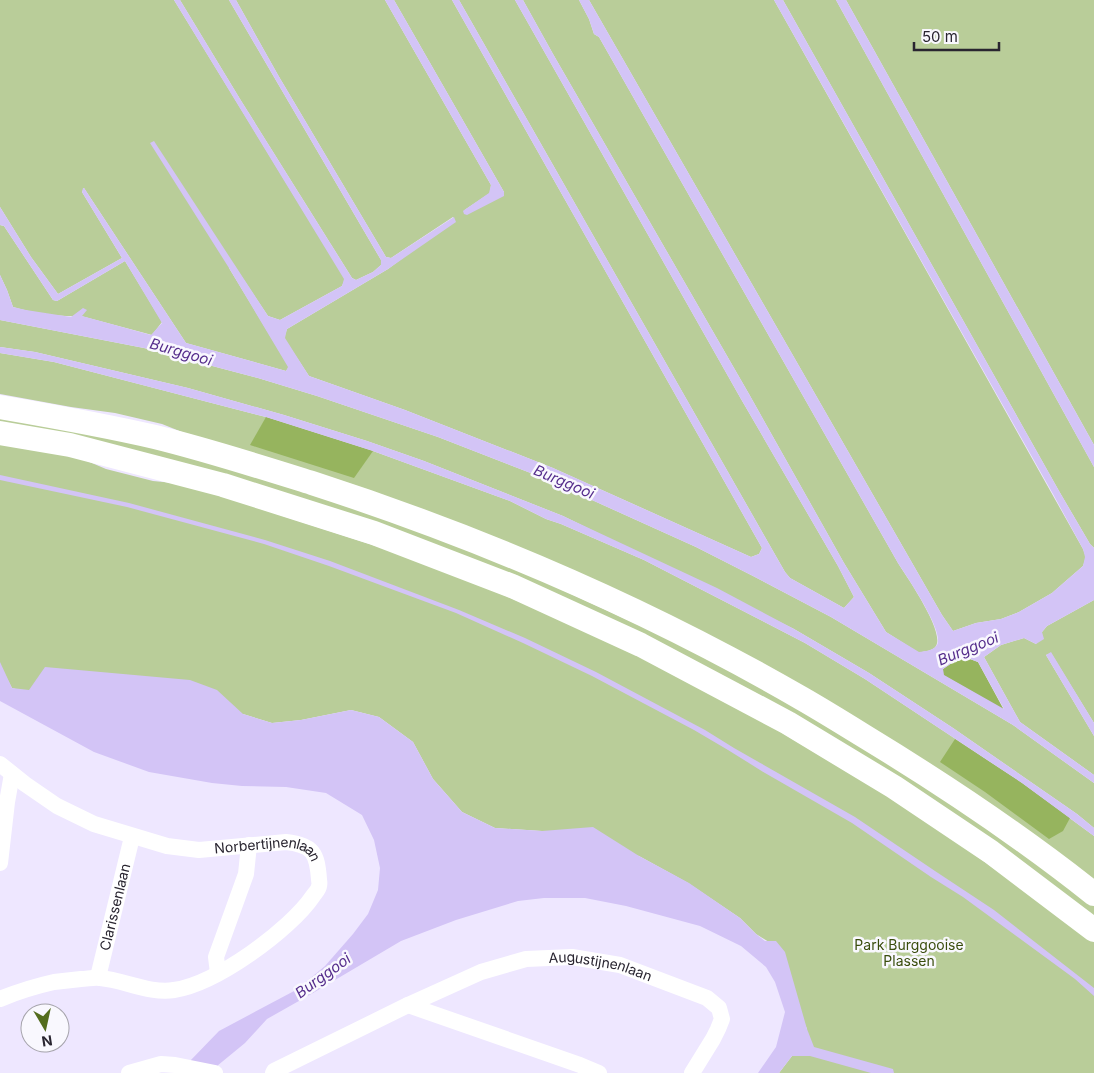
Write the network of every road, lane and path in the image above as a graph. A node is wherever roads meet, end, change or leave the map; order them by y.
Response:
1 (0, 407) edge
2 (0, 433) edge
3 (6, 769) edge
4 (132, 836) junction
5 (249, 845) junction
6 (0, 863) edge
7 (1094, 894) edge
8 (1094, 930) edge
9 (218, 973) junction
10 (98, 978) junction
11 (0, 999) edge
12 (408, 1005) junction
13 (129, 1073) edge
14 (215, 1073) edge
15 (273, 1073) edge
16 (600, 1073) edge
17 (692, 1073) edge

1 - 7 highway
2 - 8 highway
3 - 4 street, Norbertijnenlaan
3 - 6 street
4 - 5 street, Norbertijnenlaan
4 - 10 street, Clarissenlaan
5 - 9 street
5 - 9 street, Norbertijnenlaan
9 - 10 street, Norbertijnenlaan
10 - 11 street, Norbertijnenlaan
12 - 15 street, Augustijnenlaan
12 - 16 street
12 - 17 street, Augustijnenlaan
13 - 14 street

